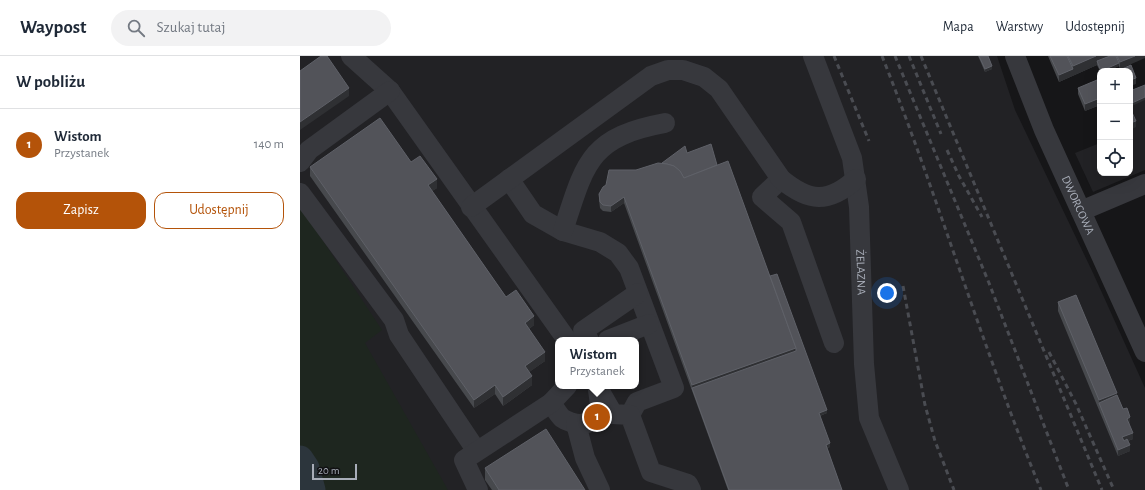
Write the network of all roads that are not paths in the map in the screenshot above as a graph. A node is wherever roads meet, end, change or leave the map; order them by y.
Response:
1 (351, 56) edge
2 (814, 56) edge
3 (1015, 56) edge
4 (390, 91) junction
5 (665, 122) dead end
6 (300, 162) edge
7 (509, 179) junction
8 (781, 179) junction
9 (856, 179) junction
10 (1145, 184) edge
11 (300, 193) edge
12 (471, 207) junction
13 (1081, 211) junction
14 (563, 231) junction
15 (638, 293) junction
16 (649, 324) junction
17 (565, 337) edge
18 (587, 337) edge
19 (616, 337) edge
20 (834, 344) dead end
21 (1145, 352) edge
22 (564, 389) edge
23 (597, 389) edge
24 (598, 389) edge
25 (551, 402) junction
26 (630, 415) junction
27 (576, 424) junction
28 (476, 450) junction
29 (478, 490) edge
30 (600, 490) edge
31 (691, 490) edge
32 (899, 490) edge

1 - 4 street
2 - 9 street, ŻELAZNA
3 - 13 street, DWORCOWA
4 - 6 street
4 - 12 street
5 - 14 street
7 - 8 street
7 - 12 street
7 - 14 street
8 - 9 street
8 - 20 street
9 - 32 street, ŻELAZNA
10 - 13 street
11 - 28 street
12 - 17 street
13 - 21 street, DWORCOWA
14 - 15 street
15 - 16 street
15 - 18 street
16 - 19 street
16 - 26 street
22 - 25 street
23 - 27 street
24 - 26 street
25 - 27 street
25 - 28 street
26 - 31 street
27 - 30 street
28 - 29 street

